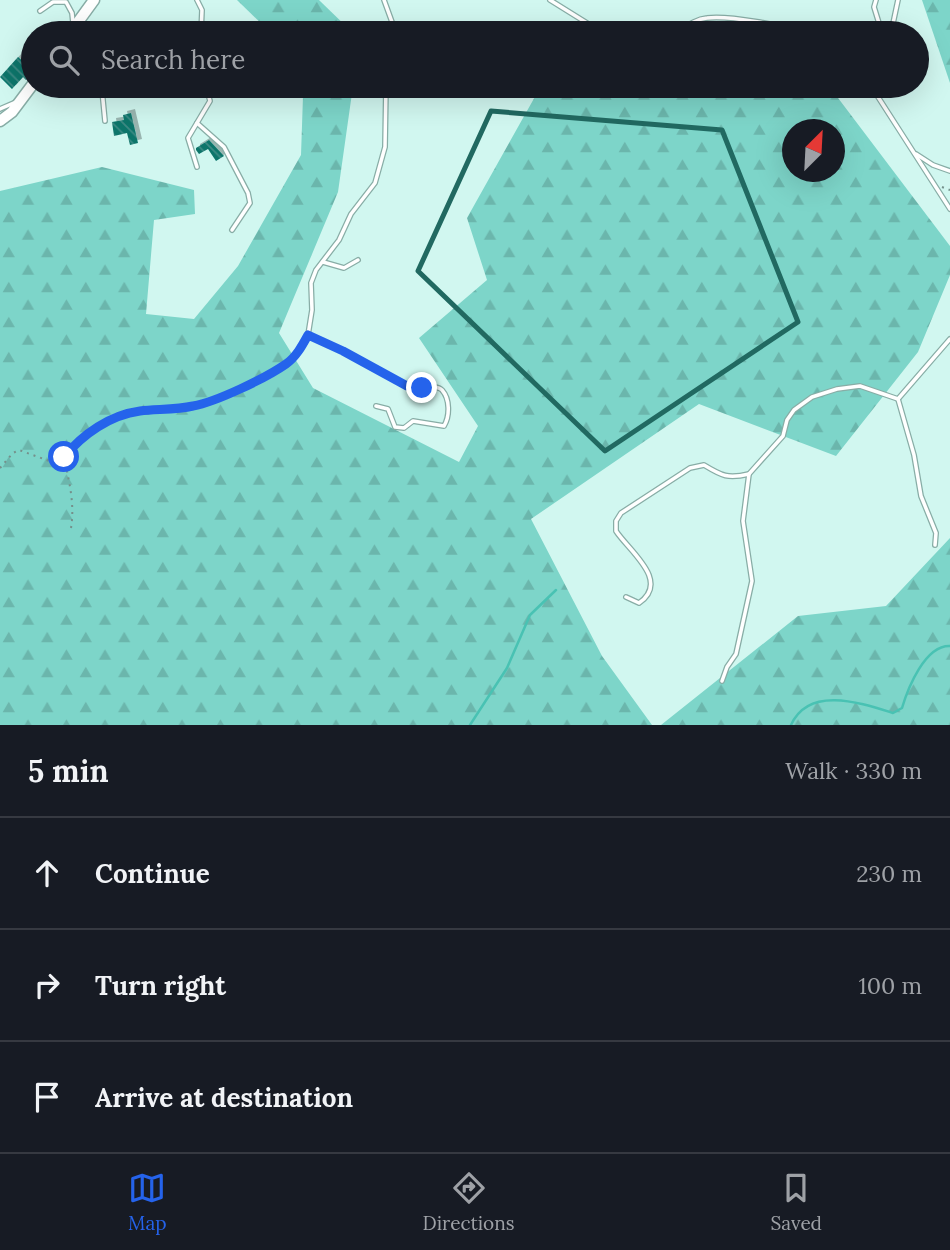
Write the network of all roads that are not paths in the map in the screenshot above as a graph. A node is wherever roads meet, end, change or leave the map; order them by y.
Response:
1 (94, 0) edge
2 (197, 0) edge
3 (384, 0) edge
4 (550, 0) edge
5 (876, 0) edge
6 (898, 0) edge
7 (40, 11) dead end
8 (72, 21) edge
9 (79, 21) edge
10 (202, 21) edge
11 (392, 21) edge
12 (584, 21) edge
13 (695, 21) edge
14 (738, 21) edge
15 (878, 21) edge
16 (894, 21) edge
17 (102, 98) edge
18 (209, 98) edge
19 (386, 98) edge
20 (879, 98) edge
21 (21, 100) joint
22 (0, 109) edge
23 (0, 121) edge
24 (105, 121) dead end
25 (197, 122) junction
26 (911, 151) junction
27 (197, 167) dead end
28 (950, 172) edge
29 (950, 209) edge
30 (232, 230) dead end
31 (358, 260) dead end
32 (323, 262) junction
33 (950, 339) edge
34 (898, 399) junction
35 (376, 406) dead end
36 (749, 474) junction
37 (935, 545) dead end
38 (626, 597) dead end
39 (722, 681) dead end

1 - 9 main road
2 - 10 lane
3 - 11 lane
4 - 12 lane
5 - 15 lane
6 - 16 lane
7 - 8 lane
13 - 14 lane
17 - 24 lane
18 - 25 lane
19 - 32 lane
20 - 26 lane
21 - 22 lane
21 - 23 main road
25 - 27 lane
25 - 30 lane
26 - 28 lane
26 - 29 lane
31 - 32 lane
32 - 35 lane
33 - 34 lane
34 - 36 lane
34 - 37 lane
36 - 38 lane
36 - 39 lane

